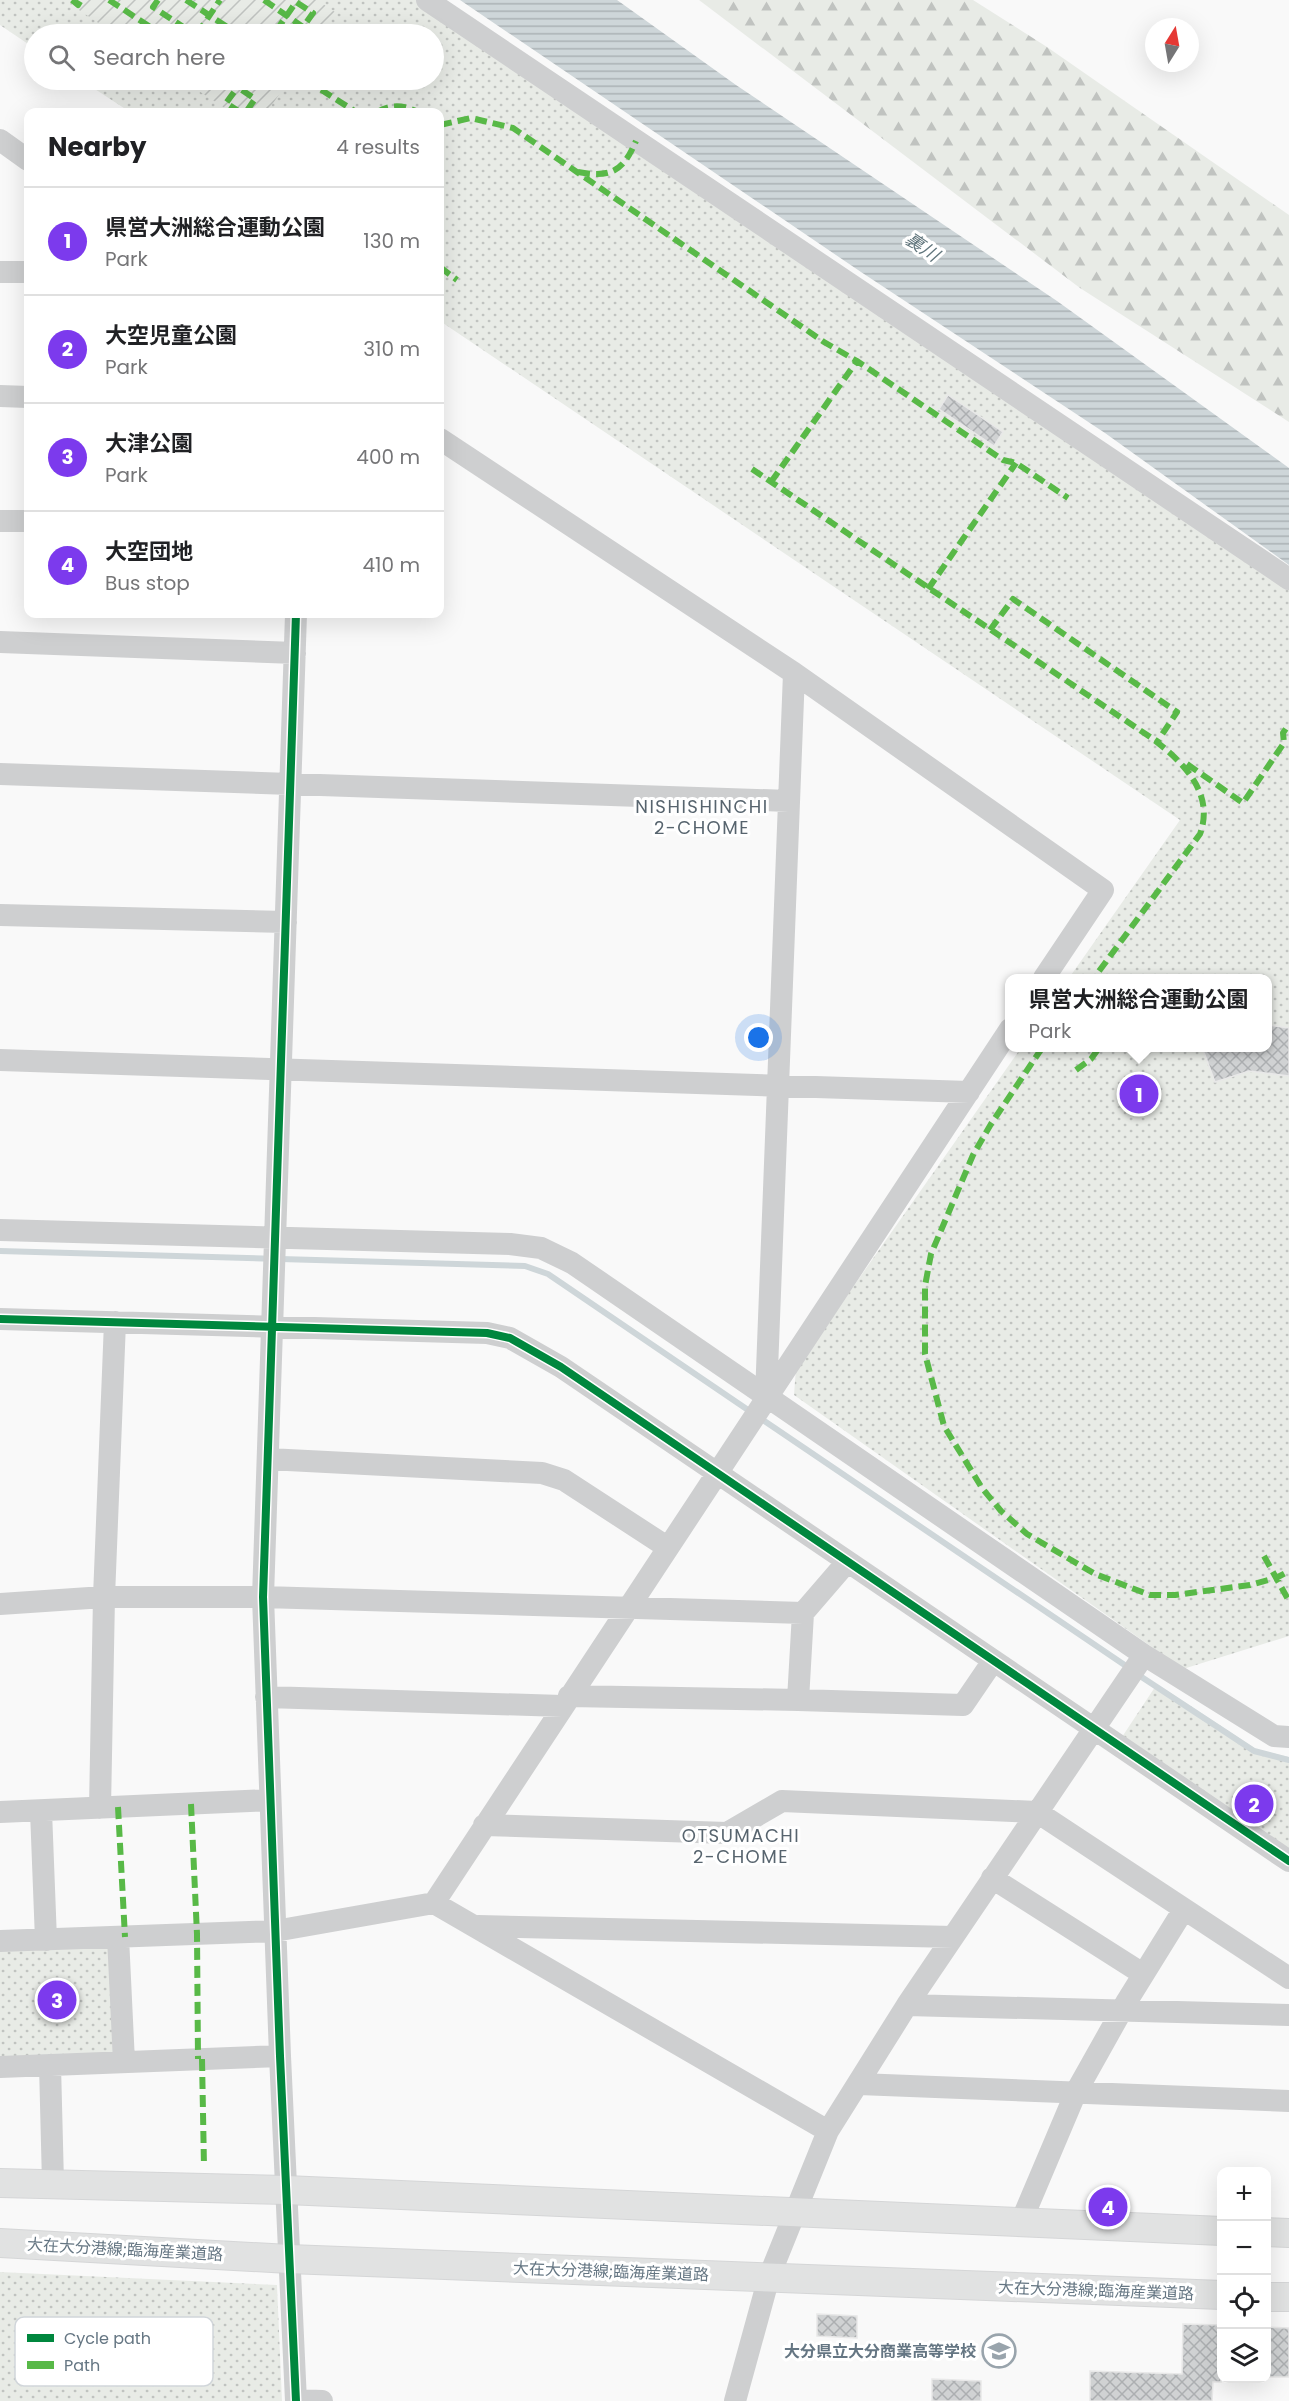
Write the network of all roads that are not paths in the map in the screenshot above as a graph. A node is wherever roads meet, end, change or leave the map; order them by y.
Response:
1 (427, 0) edge
2 (0, 140) edge
3 (24, 157) edge
4 (0, 272) edge
5 (24, 272) edge
6 (0, 396) edge
7 (24, 397) edge
8 (444, 442) edge
9 (0, 520) edge
10 (24, 521) edge
11 (1289, 579) edge
12 (297, 618) edge
13 (0, 642) edge
14 (295, 653) junction
15 (794, 673) junction
16 (0, 774) edge
17 (292, 784) junction
18 (789, 801) junction
19 (0, 915) edge
20 (286, 922) junction
21 (1047, 974) edge
22 (1005, 1037) edge
23 (0, 1060) edge
24 (281, 1069) junction
25 (778, 1085) junction
26 (969, 1092) junction
27 (0, 1230) edge
28 (274, 1252) junction
29 (0, 1319) edge
30 (115, 1322) junction
31 (272, 1327) junction
32 (758, 1408) junction
33 (268, 1458) junction
34 (716, 1472) junction
35 (667, 1547) junction
36 (847, 1562) junction
37 (104, 1597) junction
38 (263, 1598) junction
39 (0, 1604) edge
40 (628, 1607) junction
41 (803, 1613) junction
42 (1144, 1655) junction
43 (993, 1661) junction
44 (266, 1697) junction
45 (798, 1700) junction
46 (566, 1701) junction
47 (1093, 1730) junction
48 (1289, 1737) edge
49 (270, 1800) junction
50 (100, 1808) junction
51 (41, 1810) junction
52 (0, 1812) edge
53 (1037, 1812) junction
54 (484, 1825) junction
55 (1289, 1861) edge
56 (992, 1878) junction
57 (434, 1903) junction
58 (1184, 1909) junction
59 (474, 1926) junction
60 (275, 1931) junction
61 (118, 1937) junction
62 (953, 1937) junction
63 (46, 1940) junction
64 (0, 1941) edge
65 (1143, 1974) junction
66 (1289, 1978) edge
67 (907, 2005) junction
68 (1122, 2010) junction
69 (1289, 2015) edge
70 (280, 2056) junction
71 (124, 2062) junction
72 (50, 2065) junction
73 (0, 2067) edge
74 (859, 2084) junction
75 (1076, 2092) junction
76 (1289, 2101) edge
77 (828, 2131) junction
78 (0, 2183) edge
79 (53, 2183) junction
80 (286, 2190) junction
81 (796, 2212) junction
82 (1021, 2222) junction
83 (1217, 2230) edge
84 (1271, 2232) edge
85 (1289, 2233) edge
86 (0, 2243) edge
87 (290, 2259) junction
88 (769, 2277) junction
89 (1217, 2295) edge
90 (1271, 2297) edge
91 (1289, 2297) edge
92 (296, 2400) edge
93 (322, 2401) edge
94 (735, 2401) edge

1 - 11 street
2 - 3 street
4 - 5 street
6 - 7 street
8 - 15 street
9 - 10 street
12 - 14 street
13 - 14 street
14 - 17 street
15 - 18 street
15 - 21 street
16 - 17 street
17 - 18 street
17 - 20 street
18 - 25 street
19 - 20 street
20 - 24 street
22 - 26 street
23 - 24 street
24 - 25 street
24 - 28 street
25 - 26 street
25 - 32 street
26 - 32 street
27 - 28 street
28 - 31 street
28 - 32 street
29 - 30 street
30 - 31 street
30 - 37 street
31 - 33 street
31 - 34 street
32 - 34 street
32 - 42 street
33 - 35 street
33 - 38 street
34 - 35 street
34 - 36 street
35 - 40 street
36 - 41 street
36 - 43 street
37 - 38 street
37 - 39 street
37 - 50 street
38 - 40 street
38 - 44 street
40 - 41 street
40 - 46 street
41 - 45 street
42 - 47 street
42 - 48 street
43 - 45 street
43 - 47 street
44 - 46 street
44 - 49 street
45 - 46 street
46 - 54 street
47 - 53 street
47 - 55 street
49 - 50 street
49 - 60 street
50 - 51 street
51 - 52 street
51 - 63 street
53 - 54 street
53 - 56 street
53 - 58 street
54 - 57 street
56 - 62 street
56 - 65 street
57 - 59 street
57 - 60 street
58 - 65 street
58 - 66 street
59 - 62 street
59 - 77 street
60 - 61 street
60 - 70 street
61 - 63 street
61 - 71 street
62 - 67 street
63 - 64 street
65 - 68 street
67 - 68 street
67 - 74 street
68 - 69 street
68 - 75 street
70 - 71 street
70 - 80 street
71 - 72 street
72 - 73 street
72 - 79 street
74 - 75 street
74 - 77 street
75 - 76 street
75 - 82 street
77 - 81 street
78 - 79 main road
79 - 80 main road
80 - 81 main road
80 - 87 street
81 - 82 main road
81 - 88 street
82 - 83 main road
84 - 85 main road
86 - 87 main road, 大在大分港線;臨海産業道路
87 - 88 main road, 大在大分港線;臨海産業道路
87 - 92 street
88 - 89 main road, 大在大分港線;臨海産業道路
88 - 94 street
90 - 91 main road
92 - 93 street

